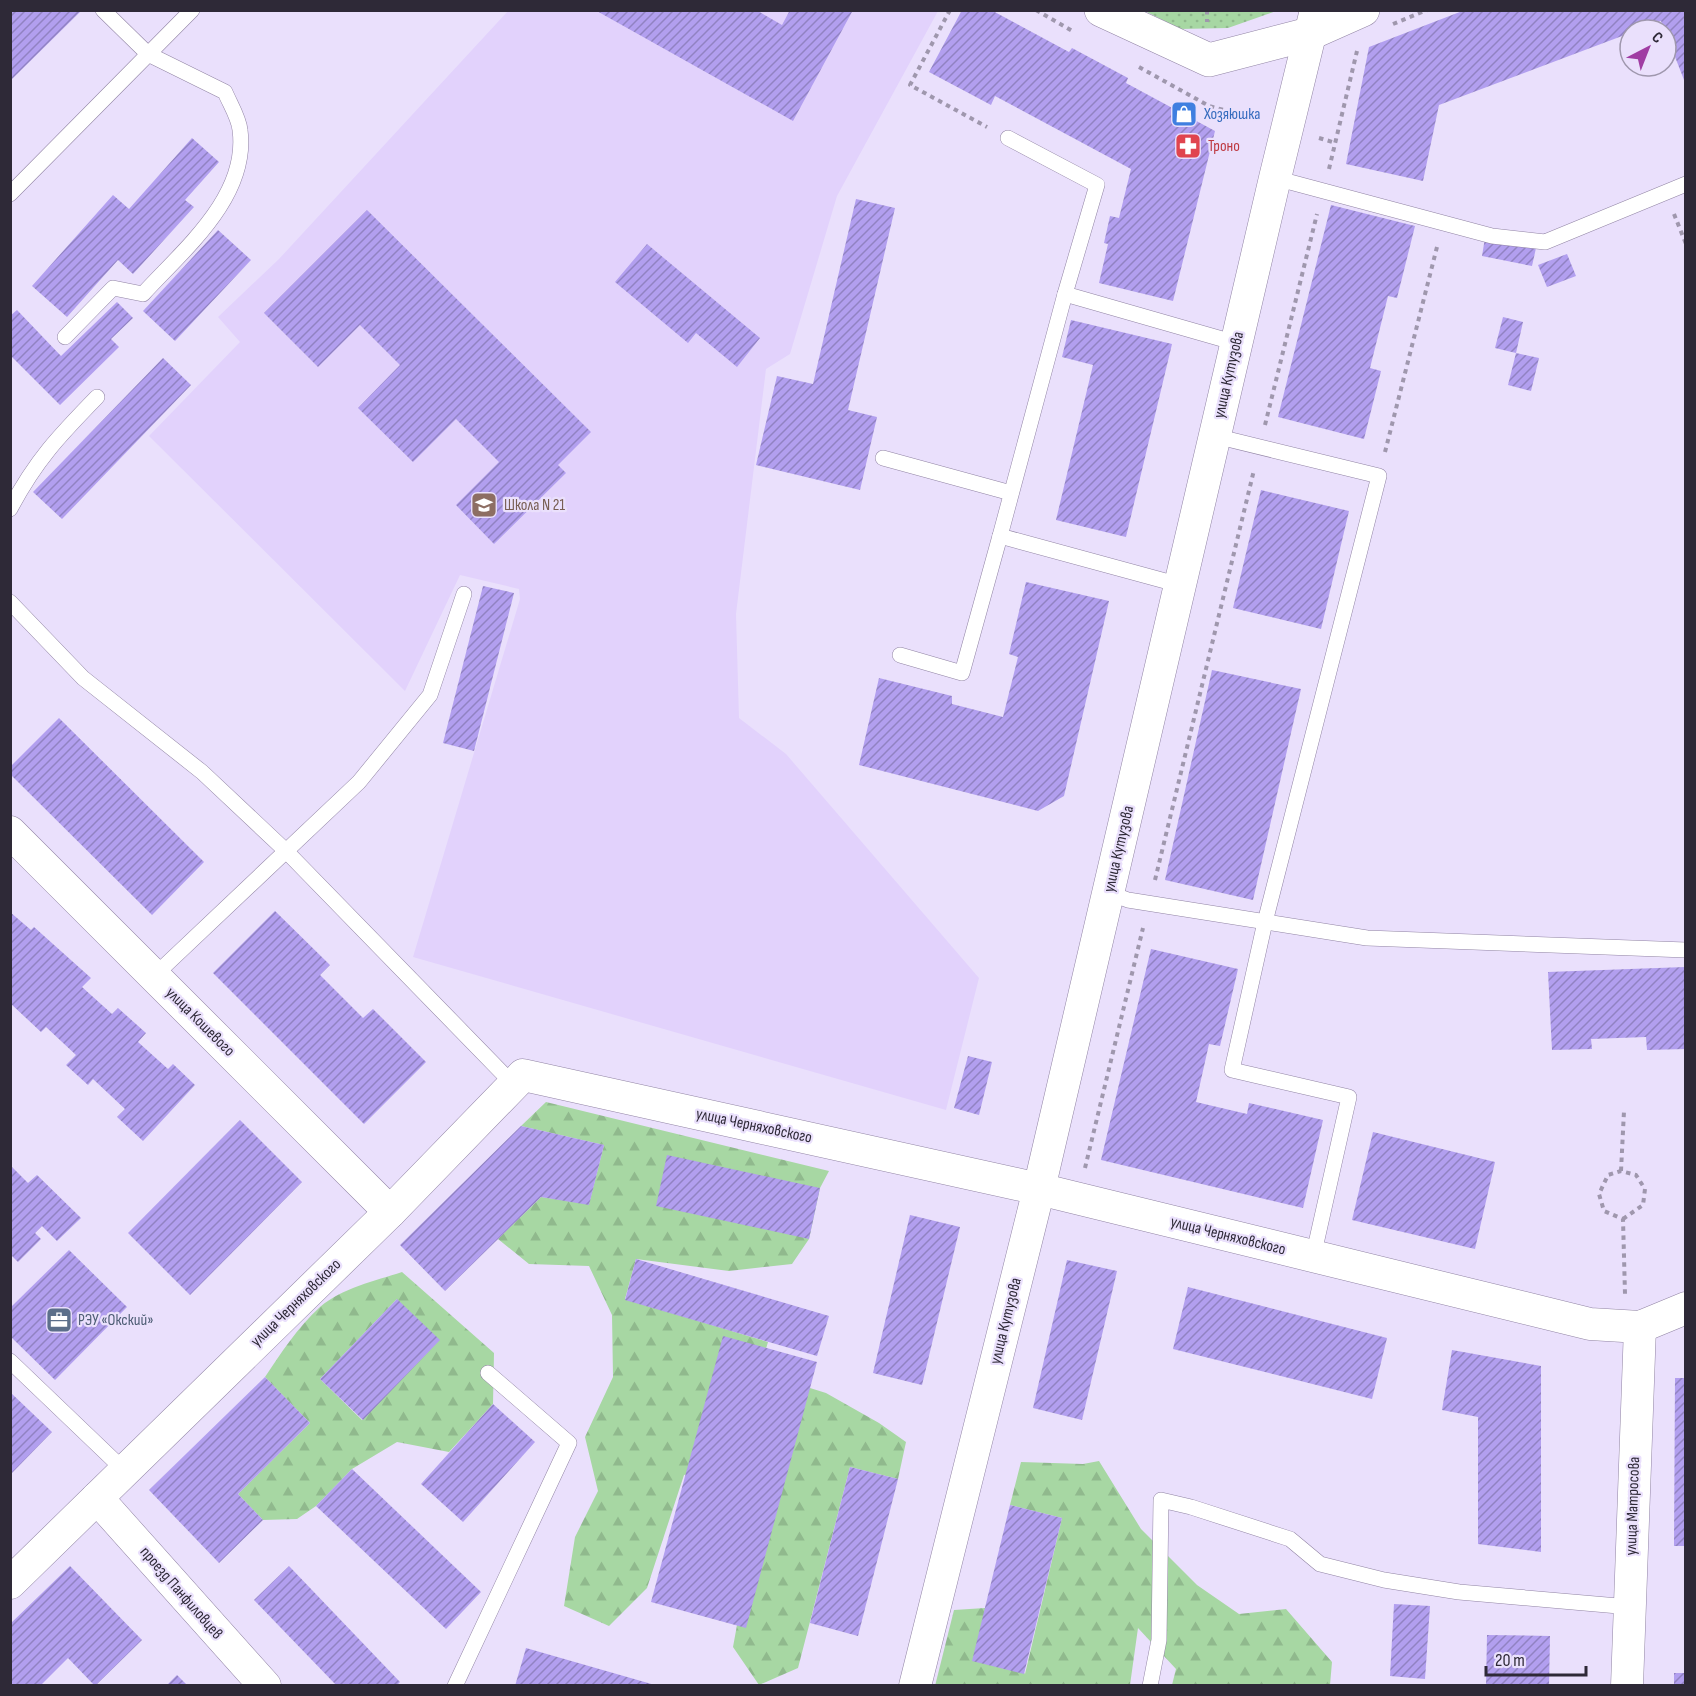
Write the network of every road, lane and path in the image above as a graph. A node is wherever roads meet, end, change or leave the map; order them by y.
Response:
1 (103, 10) edge
2 (192, 10) edge
3 (950, 10) edge
4 (1101, 10) edge
5 (1363, 10) edge
6 (1313, 22) edge
7 (148, 54) junction
8 (1008, 138) joint
9 (1275, 178) junction
10 (1686, 184) edge
11 (10, 194) edge
12 (1665, 194) junction
13 (1443, 223) junction
14 (1686, 244) edge
15 (1065, 294) junction
16 (65, 337) dead end
17 (1236, 343) junction
18 (97, 398) dead end
19 (1215, 436) junction
20 (883, 458) dead end
21 (1379, 476) junction
22 (1011, 493) junction
23 (10, 509) edge
24 (1000, 536) junction
25 (1180, 585) junction
26 (464, 594) dead end
27 (10, 602) edge
28 (900, 655) dead end
29 (10, 832) edge
30 (286, 851) junction
31 (1108, 893) junction
32 (1265, 922) junction
33 (1686, 950) edge
34 (154, 976) junction
35 (514, 1085) junction
36 (1624, 1111) dead end
37 (1621, 1171) junction
38 (1039, 1189) junction
39 (390, 1212) junction
40 (1623, 1219) junction
41 (1313, 1257) junction
42 (1625, 1298) dead end
43 (1686, 1308) edge
44 (1640, 1327) junction
45 (10, 1361) edge
46 (488, 1373) dead end
47 (125, 1471) junction
48 (97, 1498) junction
49 (10, 1583) edge
50 (1629, 1607) junction
51 (265, 1686) edge
52 (455, 1686) edge
53 (915, 1686) edge
54 (1150, 1686) edge
55 (1627, 1686) edge

1 - 7 lane
2 - 7 lane
3 - 8 path
4 - 6 street
5 - 6 street
6 - 9 street, улица Кутузова
7 - 11 lane
7 - 16 lane
8 - 15 lane
9 - 13 lane
9 - 17 street, улица Кутузова
10 - 12 lane
12 - 13 lane
12 - 14 path
13 - 21 path
15 - 17 lane
15 - 22 lane
17 - 19 street, улица Кутузова
18 - 23 lane
19 - 21 lane
19 - 25 street, улица Кутузова
20 - 22 lane
21 - 32 lane
22 - 24 lane
24 - 25 lane
24 - 28 lane
25 - 31 street, улица Кутузова
26 - 30 lane
27 - 30 lane
29 - 34 street, улица Кошевого
30 - 34 lane
30 - 35 lane
31 - 32 lane
31 - 38 street, улица Кутузова
32 - 33 lane
32 - 41 lane
34 - 39 street, улица Кошевого
35 - 38 street, улица Черняховского
35 - 39 street, улица Черняховского
36 - 37 path
37 - 40 path
37 - 40 path
38 - 41 street, улица Черняховского
38 - 53 street, улица Кутузова
39 - 47 street, улица Черняховского
40 - 42 path
41 - 44 street, улица Черняховского
43 - 44 street, улица Черняховского
44 - 50 street, улица Матросова
45 - 47 lane
46 - 52 lane
47 - 48 street, улица Черняховского
48 - 49 street, улица Черняховского
48 - 51 street, проезд Панфиловцев
50 - 54 lane
50 - 55 street, улица Матросова

